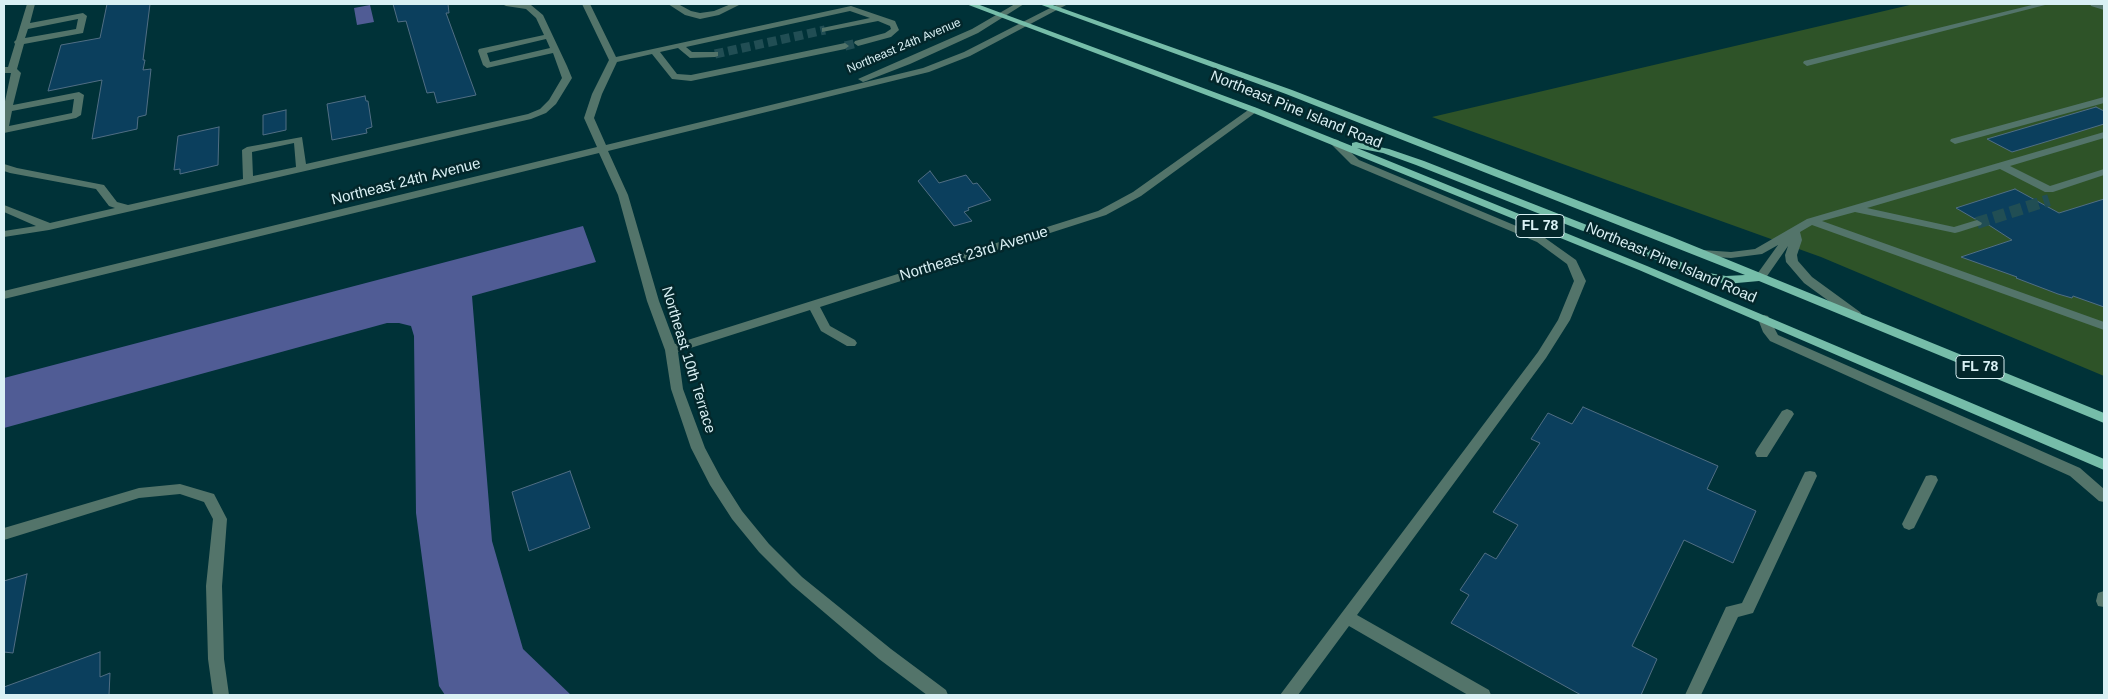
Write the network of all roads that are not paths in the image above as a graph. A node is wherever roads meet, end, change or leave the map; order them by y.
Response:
1 (31, 4) edge
2 (506, 4) edge
3 (586, 4) edge
4 (725, 4) edge
5 (737, 4) edge
6 (970, 4) edge
7 (1020, 4) edge
8 (1043, 4) edge
9 (2045, 4) edge
10 (2094, 4) edge
11 (674, 5) edge
12 (1060, 6) edge
13 (2104, 8) edge
14 (1001, 15) junction
15 (880, 18) junction
16 (1025, 24) junction
17 (23, 27) junction
18 (826, 30) tunnel mouth
19 (549, 36) junction
20 (18, 42) junction
21 (858, 43) tunnel mouth
22 (680, 46) junction
23 (845, 46) tunnel mouth
24 (556, 50) junction
25 (654, 51) junction
26 (715, 54) tunnel mouth
27 (613, 60) junction
28 (1807, 63) dead end
29 (8, 69) edge
30 (816, 96) junction
31 (2104, 100) edge
32 (8, 109) junction
33 (1254, 110) junction
34 (4, 126) edge
35 (4, 130) edge
36 (2104, 135) edge
37 (1955, 141) dead end
38 (1334, 142) junction
39 (602, 150) junction
40 (2001, 165) junction
41 (4, 167) edge
42 (301, 169) junction
43 (2104, 172) edge
44 (248, 181) junction
45 (128, 208) junction
46 (1855, 208) junction
47 (7, 212) edge
48 (1811, 221) junction
49 (1977, 222) tunnel mouth
50 (50, 227) junction
51 (1794, 230) junction
52 (4, 234) edge
53 (1702, 253) junction
54 (1761, 277) junction
55 (4, 295) edge
56 (812, 304) junction
57 (1856, 316) junction
58 (1764, 319) junction
59 (2104, 326) edge
60 (851, 343) dead end
61 (671, 350) junction
62 (1788, 414) dead end
63 (2104, 418) edge
64 (1762, 453) dead end
65 (2104, 465) edge
66 (1810, 476) dead end
67 (1931, 480) dead end
68 (2104, 497) edge
69 (1909, 524) dead end
70 (4, 534) edge
71 (2104, 597) edge
72 (2104, 601) edge
73 (1347, 617) junction
74 (221, 695) edge
75 (940, 695) edge
76 (1288, 695) edge
77 (1483, 695) edge
78 (1693, 695) edge

1 - 17 street
2 - 19 street
3 - 27 street
4 - 11 street
5 - 11 street
6 - 14 main road, Northeast Pine Island Road / FL 78
7 - 14 street, Northeast 24th Avenue
8 - 12 main road, Northeast Pine Island Road / FL 78
9 - 28 street
10 - 13 street
12 - 16 street, Northeast 24th Avenue
12 - 53 main road, Northeast Pine Island Road / FL 78
14 - 16 main road, Northeast Pine Island Road / FL 78
14 - 30 street, Northeast 24th Avenue
15 - 18 street
15 - 21 street
15 - 22 street
16 - 30 street, Northeast 24th Avenue
16 - 33 main road, Northeast Pine Island Road / FL 78
17 - 20 street
17 - 20 street
19 - 24 street
19 - 24 street
20 - 29 street
22 - 25 street
22 - 26 street
23 - 25 street
24 - 42 street
25 - 27 street
27 - 39 street, Northeast 10th Terrace
29 - 32 street
30 - 39 street, Northeast 24th Avenue
31 - 37 street
32 - 34 street
32 - 35 street
33 - 38 main road, Northeast Pine Island Road / FL 78
33 - 56 street, Northeast 23rd Avenue
36 - 40 street
38 - 54 main road
38 - 58 main road, Northeast Pine Island Road / FL 78
38 - 73 street
39 - 55 street, Northeast 24th Avenue
39 - 61 street, Northeast 10th Terrace
40 - 43 street
40 - 46 street
41 - 45 street
42 - 44 street
42 - 44 street
44 - 45 street
45 - 50 street
46 - 48 street
46 - 49 street
47 - 50 street
48 - 51 street
48 - 59 street
50 - 52 street
51 - 53 street
51 - 54 street
51 - 57 street
53 - 54 main road, Northeast Pine Island Road / FL 78
54 - 57 main road, Northeast Pine Island Road / FL 78
56 - 60 street
56 - 61 street, Northeast 23rd Avenue
57 - 63 main road, Northeast Pine Island Road / FL 78
58 - 65 main road, Northeast Pine Island Road / FL 78
58 - 68 street
61 - 75 street, Northeast 10th Terrace
62 - 64 street
66 - 78 street
67 - 69 street
70 - 74 street
71 - 72 street
73 - 76 street
73 - 77 street

